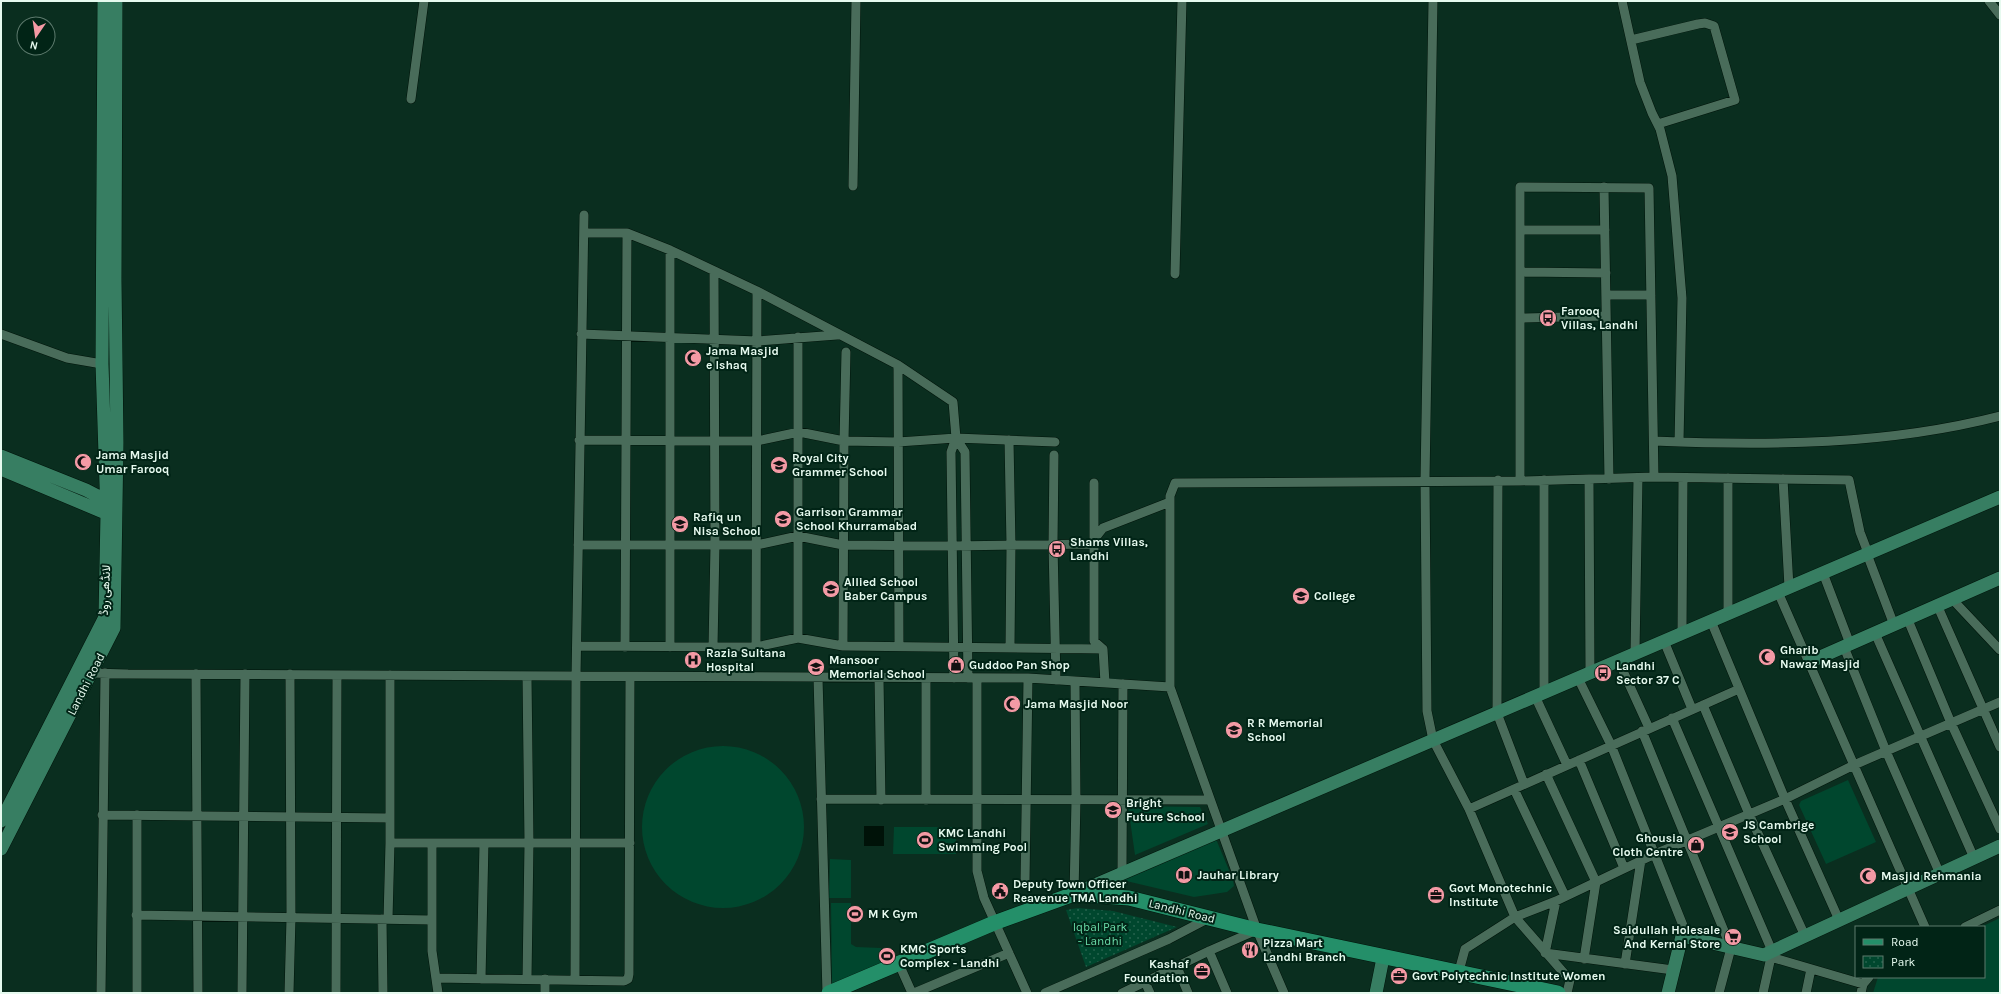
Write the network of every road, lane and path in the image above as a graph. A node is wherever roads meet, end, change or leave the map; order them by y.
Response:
1 (104, 1) edge
2 (116, 1) edge
3 (424, 1) edge
4 (856, 1) edge
5 (1182, 1) edge
6 (1433, 1) edge
7 (1622, 1) edge
8 (1988, 1) edge
9 (2000, 15) edge
10 (1631, 40) junction
11 (411, 99) dead end
12 (1658, 124) junction
13 (853, 186) dead end
14 (1604, 187) junction
15 (584, 215) dead end
16 (1520, 230) junction
17 (1605, 230) junction
18 (584, 233) junction
19 (627, 233) junction
20 (670, 250) junction
21 (714, 271) junction
22 (1521, 272) junction
23 (1606, 273) junction
24 (1175, 274) dead end
25 (756, 291) junction
26 (1606, 295) junction
27 (1651, 296) junction
28 (1606, 316) junction
29 (1521, 318) junction
30 (1, 334) edge
31 (581, 334) junction
32 (838, 335) junction
33 (627, 336) junction
34 (798, 337) junction
35 (670, 338) junction
36 (714, 340) junction
37 (757, 341) junction
38 (846, 352) dead end
39 (102, 364) junction
40 (898, 365) junction
41 (2000, 416) edge
42 (799, 432) junction
43 (956, 438) junction
44 (579, 440) junction
45 (626, 440) junction
46 (670, 440) junction
47 (715, 440) junction
48 (1009, 440) junction
49 (757, 441) junction
50 (844, 441) junction
51 (1654, 441) junction
52 (898, 442) junction
53 (1055, 442) dead end
54 (1679, 442) junction
55 (1054, 455) dead end
56 (1, 456) edge
57 (1, 469) edge
58 (1654, 477) junction
59 (1638, 478) junction
60 (1683, 478) junction
61 (1728, 478) junction
62 (1589, 479) junction
63 (1609, 479) junction
64 (1783, 479) junction
65 (1425, 480) junction
66 (1498, 480) junction
67 (1544, 480) junction
68 (1520, 481) junction
69 (1094, 483) dead end
70 (2000, 497) edge
71 (1170, 502) junction
72 (112, 510) junction
73 (798, 536) junction
74 (1094, 544) junction
75 (578, 545) junction
76 (626, 545) junction
77 (670, 545) junction
78 (715, 545) junction
79 (757, 545) junction
80 (843, 545) junction
81 (899, 545) junction
82 (966, 545) junction
83 (1011, 545) junction
84 (1053, 545) junction
85 (952, 546) junction
86 (1867, 554) junction
87 (1823, 572) junction
88 (2000, 578) edge
89 (1784, 589) junction
90 (1953, 600) junction
91 (1938, 607) junction
92 (1728, 613) junction
93 (1908, 620) junction
94 (1711, 621) junction
95 (1894, 625) junction
96 (1682, 633) junction
97 (1875, 634) junction
98 (798, 638) junction
99 (1664, 641) junction
100 (1847, 645) junction
101 (576, 646) junction
102 (843, 646) junction
103 (899, 646) junction
104 (953, 646) junction
105 (968, 646) junction
106 (625, 647) junction
107 (670, 647) junction
108 (713, 647) junction
109 (756, 647) junction
110 (1010, 647) junction
111 (1054, 647) junction
112 (1103, 649) junction
113 (2000, 650) edge
114 (1635, 653) junction
115 (1618, 660) junction
116 (1809, 662) junction
117 (85, 670) junction
118 (105, 673) junction
119 (196, 674) junction
120 (245, 674) junction
121 (290, 674) junction
122 (337, 675) junction
123 (390, 675) junction
124 (1584, 675) junction
125 (527, 676) junction
126 (576, 677) junction
127 (630, 677) junction
128 (818, 678) junction
129 (879, 678) junction
130 (926, 678) junction
131 (954, 678) junction
132 (973, 678) junction
133 (1028, 678) junction
134 (1056, 680) junction
135 (1075, 681) junction
136 (1105, 683) junction
137 (1123, 684) junction
138 (1170, 687) junction
139 (1739, 689) junction
140 (1539, 694) junction
141 (2000, 702) edge
142 (1703, 705) junction
143 (1692, 709) junction
144 (1983, 709) junction
145 (1497, 713) junction
146 (1672, 718) junction
147 (1951, 723) junction
148 (1646, 730) junction
149 (1919, 737) junction
150 (1434, 740) junction
151 (1611, 746) junction
152 (2000, 747) edge
153 (1886, 751) junction
154 (1579, 760) junction
155 (1567, 765) junction
156 (1854, 765) junction
157 (1546, 774) junction
158 (1524, 784) junction
159 (1514, 789) junction
160 (1122, 799) junction
161 (1785, 799) junction
162 (821, 800) junction
163 (881, 800) junction
164 (926, 800) junction
165 (978, 800) junction
166 (1027, 800) junction
167 (1076, 800) junction
168 (1209, 800) junction
169 (16, 805) junction
170 (1470, 809) junction
171 (1749, 814) junction
172 (102, 815) junction
173 (137, 816) junction
174 (197, 816) junction
175 (245, 817) junction
176 (291, 817) junction
177 (337, 817) junction
178 (390, 818) junction
179 (1, 821) edge
180 (1718, 827) junction
181 (2000, 829) edge
182 (1220, 831) junction
183 (1688, 840) junction
184 (390, 842) junction
185 (484, 842) junction
186 (432, 843) junction
187 (528, 843) junction
188 (576, 843) junction
189 (630, 843) junction
190 (2000, 846) edge
191 (1, 849) edge
192 (1655, 854) junction
193 (1974, 858) junction
194 (1641, 860) junction
195 (1624, 868) junction
196 (1122, 873) junction
197 (1940, 874) junction
198 (1026, 882) dead end
199 (1596, 882) junction
200 (1908, 889) junction
201 (1074, 894) junction
202 (1565, 896) junction
203 (1556, 901) junction
204 (2000, 910) edge
205 (136, 915) junction
206 (197, 916) junction
207 (244, 917) junction
208 (1515, 917) junction
209 (291, 918) junction
210 (336, 918) junction
211 (1209, 918) junction
212 (385, 919) junction
213 (431, 920) junction
214 (1839, 920) junction
215 (994, 924) junction
216 (1925, 926) edge
217 (1967, 926) edge
218 (1257, 930) junction
219 (1805, 936) junction
220 (1688, 938) junction
221 (1731, 948) junction
222 (1209, 951) junction
223 (1009, 953) junction
224 (1545, 953) junction
225 (1769, 954) junction
226 (1383, 958) junction
227 (1584, 959) junction
228 (899, 964) junction
229 (1625, 964) junction
230 (1176, 967) junction
231 (1812, 969) junction
232 (1673, 970) junction
233 (1459, 971) junction
234 (436, 978) junction
235 (482, 979) junction
236 (527, 979) junction
237 (545, 979) junction
238 (575, 980) junction
239 (1145, 982) junction
240 (1864, 985) edge
241 (1047, 992) edge
242 (101, 993) edge
243 (137, 993) edge
244 (198, 993) edge
245 (242, 993) edge
246 (289, 993) edge
247 (336, 993) edge
248 (383, 993) edge
249 (438, 993) edge
250 (545, 993) edge
251 (828, 993) edge
252 (913, 993) edge
253 (1028, 993) edge
254 (1122, 993) edge
255 (1150, 993) edge
256 (1188, 993) edge
257 (1227, 993) edge
258 (1284, 993) edge
259 (1376, 993) edge
260 (1558, 993) edge
261 (1567, 993) edge
262 (1668, 993) edge
263 (1719, 993) edge
264 (1763, 993) edge
265 (1806, 993) edge

1 - 39 street
2 - 72 street
3 - 11 street
4 - 13 street
5 - 24 street
6 - 65 street
7 - 10 street
8 - 9 street
10 - 12 street
10 - 12 street
12 - 54 street
14 - 16 street
14 - 17 street
14 - 27 street
15 - 18 street
16 - 17 street
16 - 22 street
17 - 23 street
18 - 19 street
18 - 31 street
19 - 20 street
19 - 33 street
20 - 21 street
20 - 35 street
21 - 25 street
21 - 36 street
22 - 23 street
22 - 29 street
23 - 26 street
25 - 32 street
25 - 37 street
26 - 27 street
26 - 28 street
27 - 51 street
28 - 29 street
28 - 63 street
29 - 68 street
30 - 39 street
31 - 33 street
31 - 44 street
32 - 34 street
32 - 40 street
33 - 35 street
33 - 45 street
34 - 37 street
34 - 42 street
35 - 36 street
35 - 46 street
36 - 37 street
36 - 47 street
37 - 49 street
38 - 50 street
39 - 72 street
40 - 43 street
40 - 52 street
41 - 54 street
42 - 49 street
42 - 50 street
42 - 73 street
43 - 48 street
43 - 52 street
43 - 82 street
43 - 85 street
44 - 45 street
44 - 75 street
45 - 46 street
45 - 76 street
46 - 47 street
46 - 77 street
47 - 49 street
47 - 78 street
48 - 53 street
48 - 83 street
49 - 79 street
50 - 52 street
50 - 80 street
51 - 54 street
51 - 58 street
52 - 81 street
55 - 84 street
56 - 72 street
57 - 72 street
58 - 59 street
58 - 60 street
59 - 63 street
59 - 114 street
60 - 61 street
60 - 96 street
61 - 64 street
61 - 92 street
62 - 63 street
62 - 67 street
62 - 124 street
64 - 86 street
64 - 89 street
65 - 66 street
65 - 71 street
65 - 150 street
66 - 68 street
66 - 145 street
67 - 68 street
67 - 140 street
69 - 74 street
70 - 86 street
71 - 74 street
71 - 138 street
72 - 117 street, Landhi Road
73 - 79 street
73 - 80 street
73 - 98 street
74 - 84 street
74 - 112 street
75 - 76 street
75 - 101 street
76 - 77 street
76 - 106 street
77 - 78 street
77 - 107 street
78 - 79 street
78 - 108 street
79 - 109 street
80 - 81 street
80 - 102 street
81 - 85 street
81 - 103 street
82 - 83 street
82 - 85 street
82 - 105 street
83 - 84 street
83 - 110 street
84 - 111 street
85 - 104 street
86 - 87 street
86 - 95 street
87 - 89 street
87 - 100 street
88 - 90 street
89 - 92 street
89 - 116 street
90 - 91 street
90 - 113 street
91 - 93 street
91 - 144 street
92 - 94 street
93 - 95 street
93 - 147 street
94 - 96 street
94 - 139 street
95 - 97 street
96 - 99 street
97 - 100 street
97 - 149 street
98 - 102 street
98 - 109 street
99 - 114 street
99 - 143 street
100 - 116 street
100 - 153 street
101 - 106 street
101 - 126 street
102 - 103 street
103 - 104 street
104 - 105 street
104 - 131 street
105 - 110 street
105 - 132 street
106 - 107 street
107 - 108 street
108 - 109 street
110 - 111 street
111 - 112 street
111 - 134 street
112 - 136 street
114 - 115 street
115 - 124 street
115 - 148 street
116 - 156 street
117 - 118 street
117 - 169 street, Landhi Road
118 - 119 street
118 - 172 street
119 - 120 street
119 - 174 street
120 - 121 street
120 - 175 street
121 - 122 street
121 - 176 street
122 - 123 street
122 - 177 street
123 - 125 street
123 - 178 street
124 - 140 street
124 - 151 street
125 - 126 street
125 - 187 street
126 - 127 street
126 - 188 street
127 - 128 street
127 - 189 street
128 - 129 street
128 - 162 street
129 - 130 street
129 - 163 street
130 - 131 street
130 - 164 street
131 - 132 street
132 - 133 street
132 - 165 street
133 - 134 street
133 - 166 street
134 - 135 street
135 - 136 street
135 - 167 street
136 - 137 street
137 - 138 street
137 - 160 street
138 - 168 street
139 - 142 street
139 - 161 street
140 - 145 street
140 - 155 street
141 - 144 street
142 - 143 street
142 - 171 street
143 - 146 street
144 - 147 street
144 - 152 street
145 - 150 street
145 - 158 street
146 - 148 street
146 - 180 street
147 - 149 street
147 - 181 street
148 - 151 street
148 - 183 street
149 - 153 street
149 - 193 street
150 - 170 street
150 - 182 street
151 - 154 street
151 - 192 street
153 - 156 street
153 - 197 street
154 - 155 street
154 - 195 street
155 - 157 street
156 - 161 street
156 - 200 street
157 - 158 street
157 - 199 street
158 - 159 street
159 - 170 street
159 - 202 street
160 - 167 street
160 - 168 street
160 - 196 street
161 - 171 street
161 - 214 street
162 - 163 street
162 - 251 street
163 - 164 street
164 - 165 street
165 - 166 street
165 - 215 street
166 - 167 street
166 - 198 street
167 - 201 street
168 - 182 street
169 - 179 street
169 - 191 street, Landhi Road
170 - 208 street
171 - 180 street
171 - 219 street
172 - 173 street
172 - 242 street
173 - 174 street
173 - 205 street
174 - 175 street
174 - 206 street
175 - 176 street
175 - 207 street
176 - 177 street
176 - 209 street
177 - 178 street
177 - 210 street
178 - 184 street
180 - 183 street
180 - 225 street
182 - 196 street
182 - 218 street
183 - 192 street
183 - 221 street
184 - 186 street
184 - 212 street
185 - 186 street
185 - 187 street
185 - 235 street
186 - 213 street
187 - 188 street
187 - 236 street
188 - 189 street
188 - 238 street
189 - 238 street
190 - 193 street
192 - 194 street
192 - 220 street
193 - 197 street
194 - 195 street
194 - 229 street
195 - 199 street
196 - 201 street
197 - 200 street
199 - 202 street
199 - 227 street
200 - 214 street
200 - 216 street
201 - 211 main road, Landhi Road
201 - 215 main road, Landhi Road
202 - 203 street
203 - 208 street
203 - 224 street
204 - 217 street
205 - 206 street
205 - 243 street
206 - 207 street
206 - 244 street
207 - 209 street
207 - 245 street
208 - 224 street
208 - 233 street
209 - 210 street
209 - 246 street
210 - 212 street
210 - 247 street
211 - 218 main road, Landhi Road
211 - 241 street
212 - 213 street
212 - 248 street
213 - 234 street
214 - 219 street
215 - 223 street
215 - 228 main road, Landhi Road
218 - 222 street
218 - 226 main road, Landhi Road
218 - 258 street
219 - 225 street
220 - 221 street
220 - 232 street
221 - 225 street
221 - 263 street
222 - 230 street
222 - 257 street
223 - 252 street
223 - 253 street
224 - 227 street
224 - 261 street
225 - 231 street
225 - 264 street
226 - 233 main road, Landhi Road
226 - 259 street
227 - 229 street
228 - 251 main road, Landhi Road
228 - 252 street
229 - 232 street
230 - 239 street
230 - 256 street
231 - 240 street
231 - 265 street
232 - 262 street
233 - 260 main road, Landhi Road
234 - 235 street
234 - 249 street
235 - 236 street
236 - 237 street
237 - 238 street
237 - 250 street
239 - 254 street
239 - 255 street

